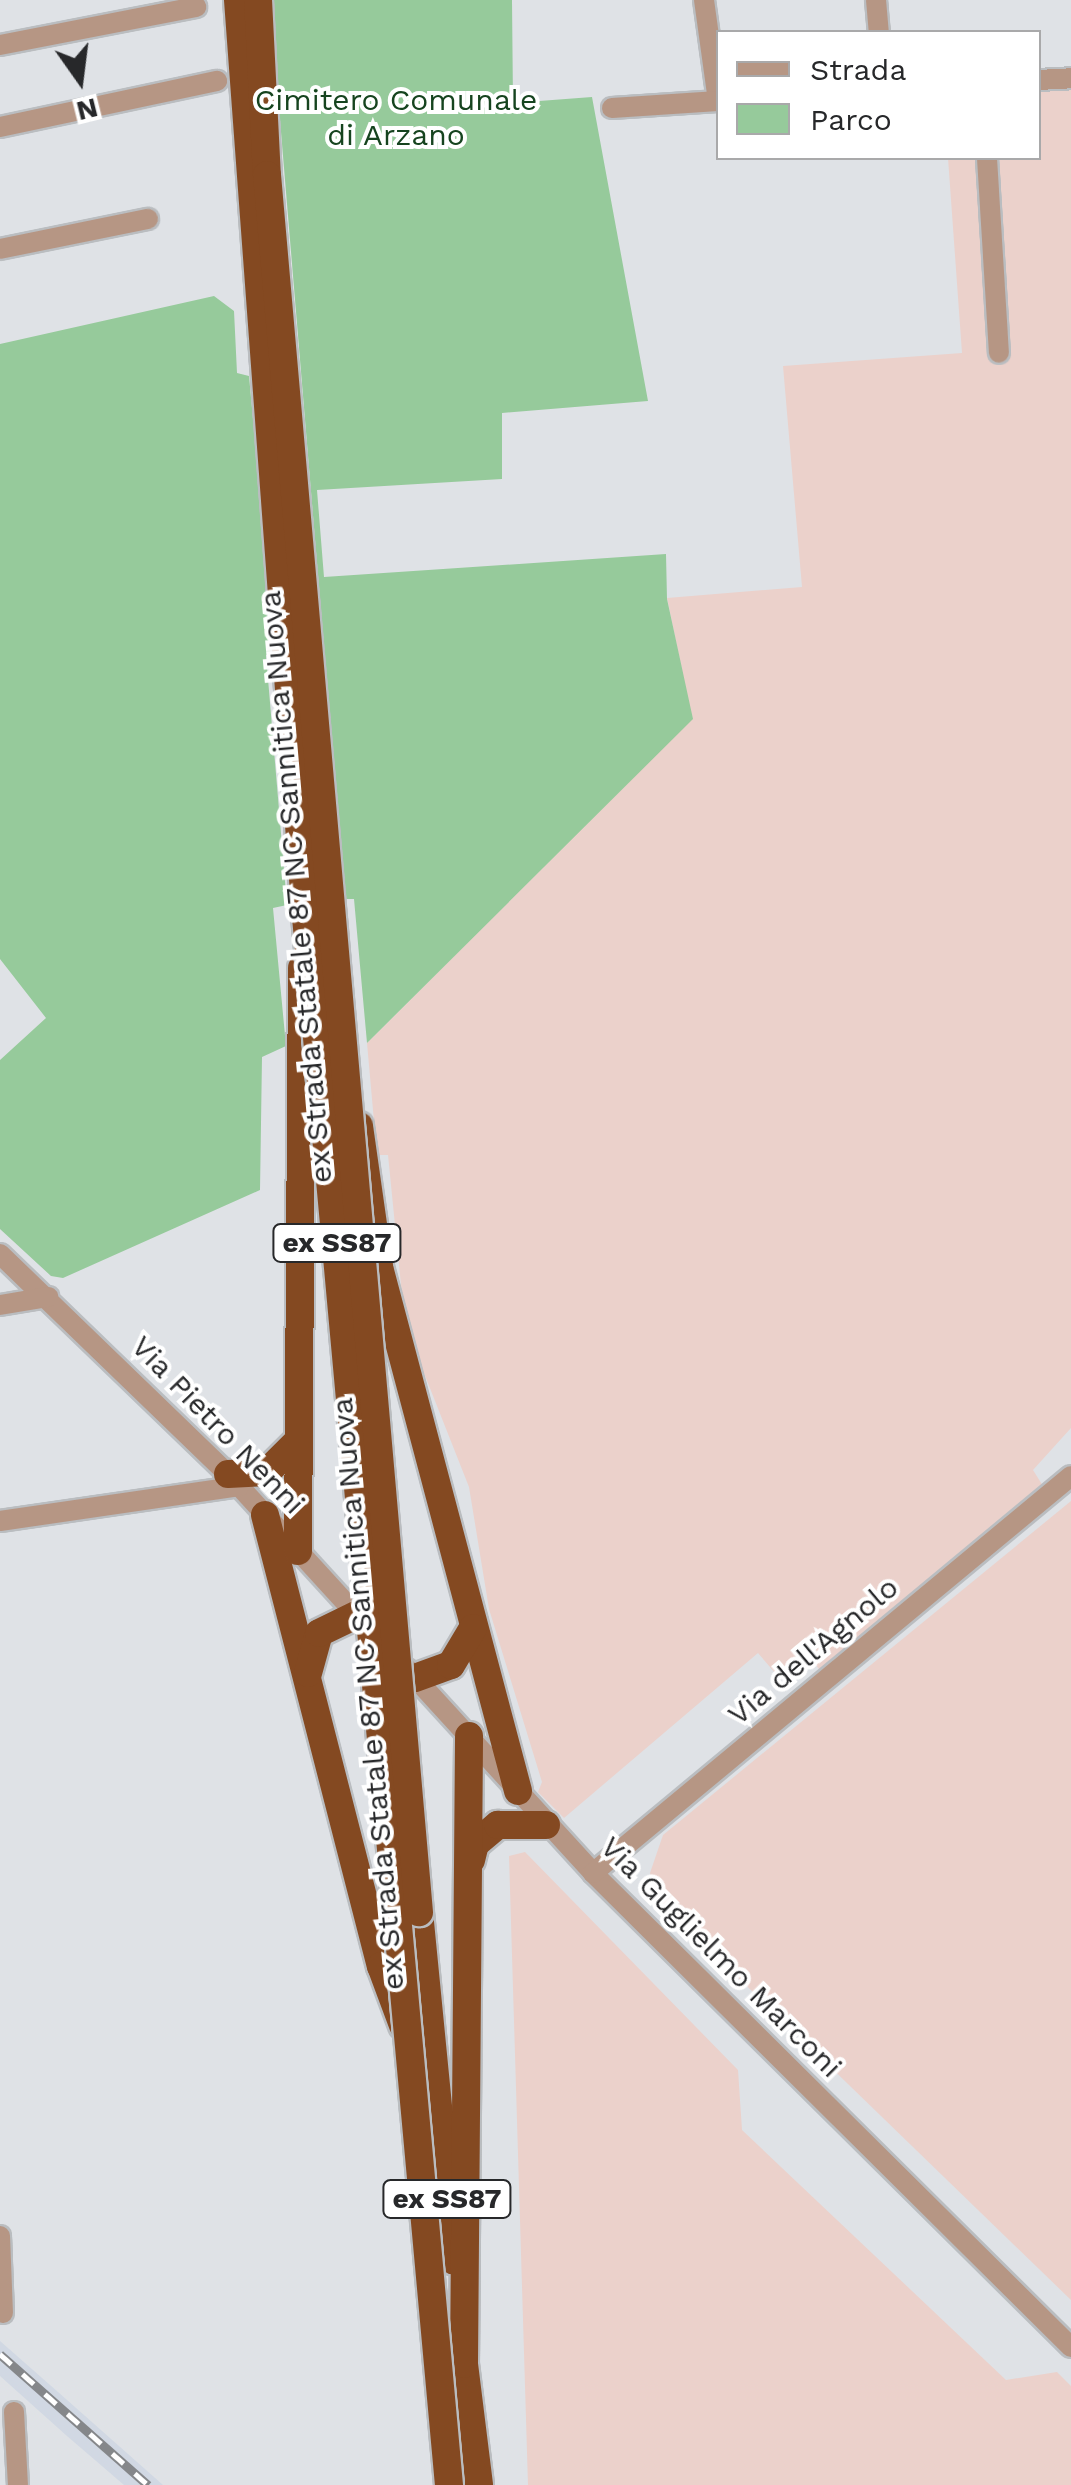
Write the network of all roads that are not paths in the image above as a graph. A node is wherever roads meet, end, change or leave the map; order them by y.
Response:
1 (238, 0) edge
2 (258, 0) edge
3 (704, 0) edge
4 (876, 0) edge
5 (196, 8) dead end
6 (878, 30) edge
7 (0, 44) edge
8 (1071, 78) edge
9 (1041, 80) edge
10 (217, 81) dead end
11 (716, 87) edge
12 (716, 101) edge
13 (612, 108) dead end
14 (0, 127) edge
15 (988, 160) edge
16 (148, 219) dead end
17 (0, 249) edge
18 (999, 353) dead end
19 (305, 906) junction
20 (343, 1062) junction
21 (0, 1254) edge
22 (48, 1297) junction
23 (0, 1305) edge
24 (298, 1441) junction
25 (1071, 1476) edge
26 (233, 1480) junction
27 (265, 1514) junction
28 (0, 1521) edge
29 (298, 1551) junction
30 (348, 1606) junction
31 (473, 1628) junction
32 (415, 1678) junction
33 (308, 1685) junction
34 (469, 1736) junction
35 (518, 1791) junction
36 (546, 1824) junction
37 (468, 1871) junction
38 (592, 1873) junction
39 (407, 2036) junction
40 (0, 2236) edge
41 (3, 2313) dead end
42 (1071, 2347) edge
43 (464, 2364) junction
44 (14, 2412) dead end
45 (18, 2485) edge
46 (449, 2485) edge
47 (478, 2485) edge

1 - 19 highway, ex Strada Statale 87 NC Sannitica Nuova / ex SS87, bridge
2 - 20 highway, ex Strada Statale 87 NC Sannitica Nuova / ex SS87, bridge
3 - 11 street
4 - 6 street
5 - 7 street
8 - 9 street
10 - 14 street
12 - 13 street
15 - 18 street
16 - 17 street
19 - 24 highway, bridge
19 - 39 highway, ex Strada Statale 87 NC Sannitica Nuova / ex SS87, bridge
20 - 31 highway, bridge
20 - 43 highway, ex Strada Statale 87 NC Sannitica Nuova / ex SS87, bridge
21 - 22 street, Via Pietro Nenni
22 - 23 street
22 - 26 street, Via Pietro Nenni
24 - 26 highway
24 - 29 highway
25 - 38 street, Via dell'Agnolo
26 - 27 street, Via Pietro Nenni
26 - 28 street
27 - 29 street, Via Pietro Nenni
27 - 33 highway
29 - 30 street, Via Pietro Nenni
30 - 32 street, Via Guglielmo Marconi
30 - 33 highway
31 - 32 highway
31 - 35 highway
32 - 34 street, Via Guglielmo Marconi
33 - 39 highway, bridge
34 - 35 street, Via Guglielmo Marconi
34 - 37 highway
35 - 36 street, Via Guglielmo Marconi
36 - 37 highway
36 - 38 street, Via Guglielmo Marconi
37 - 43 highway
38 - 42 street, Via Guglielmo Marconi
39 - 46 highway, ex Strada Statale 87 NC Sannitica Nuova / ex SS87, bridge
40 - 41 street
43 - 47 highway, ex Strada Statale 87 NC Sannitica Nuova / ex SS87
44 - 45 street

